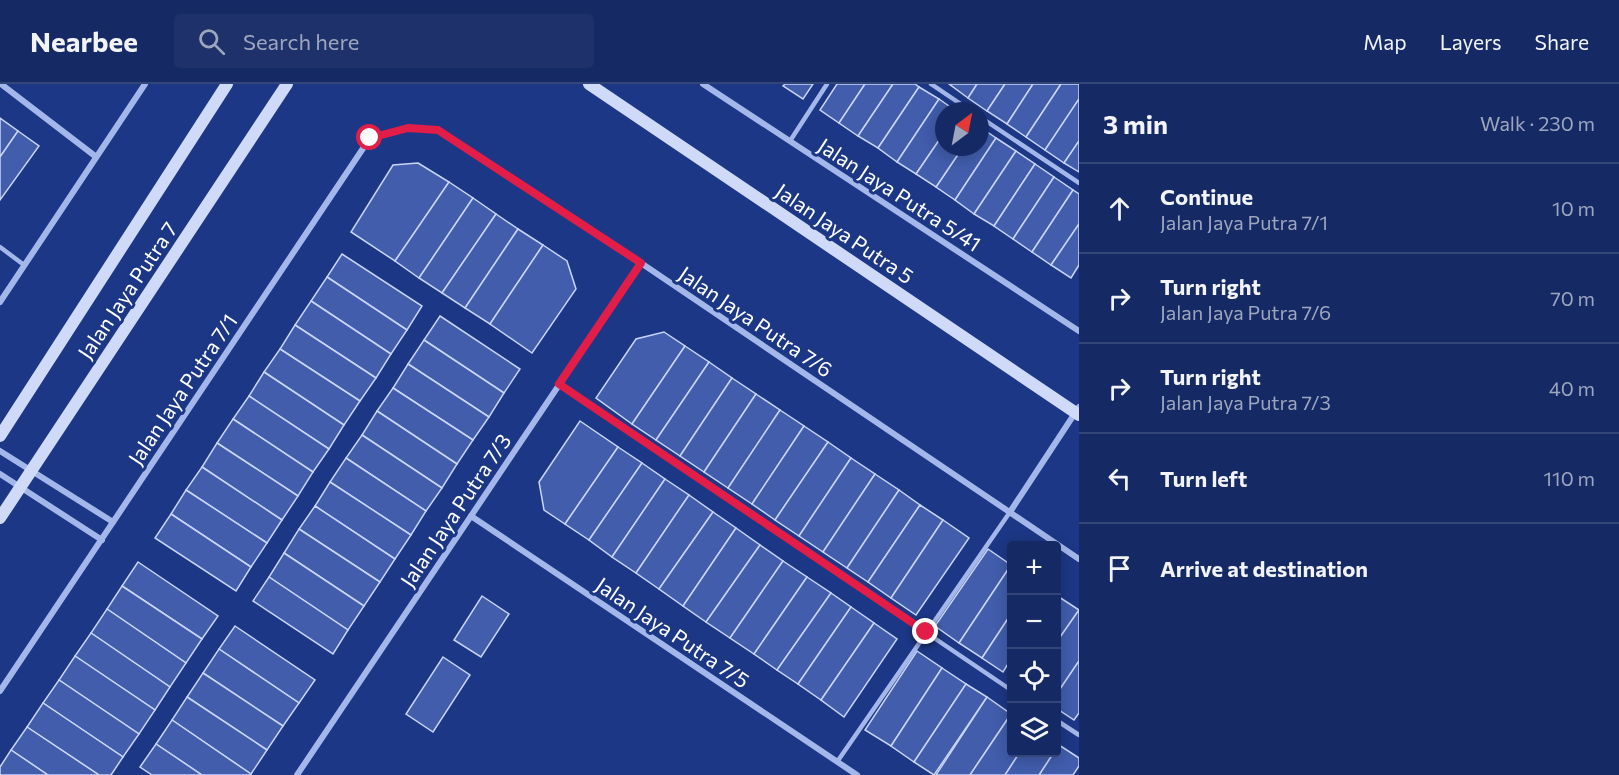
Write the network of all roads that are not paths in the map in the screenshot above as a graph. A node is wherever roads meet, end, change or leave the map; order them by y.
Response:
1 (2, 84) edge
2 (145, 84) edge
3 (227, 84) edge
4 (287, 84) edge
5 (589, 84) edge
6 (703, 84) edge
7 (828, 84) edge
8 (931, 84) edge
9 (958, 102) edge
10 (989, 123) edge
11 (408, 128) joint
12 (790, 141) junction
13 (95, 156) junction
14 (1079, 183) edge
15 (0, 247) edge
16 (641, 263) junction
17 (24, 265) junction
18 (0, 302) edge
19 (1079, 331) edge
20 (559, 384) junction
21 (1078, 411) edge
22 (0, 436) edge
23 (0, 451) edge
24 (31, 470) junction
25 (0, 474) edge
26 (21, 486) junction
27 (1010, 512) junction
28 (471, 516) junction
29 (0, 518) edge
30 (113, 522) junction
31 (102, 540) junction
32 (1079, 559) edge
33 (926, 632) junction
34 (1007, 687) edge
35 (0, 691) edge
36 (1061, 723) edge
37 (1079, 735) edge
38 (837, 762) junction
39 (297, 775) edge
40 (857, 775) edge

1 - 13 street
2 - 13 street
3 - 22 street, Jalan Jaya Putra 7
4 - 24 street, Jalan Jaya Putra 7
5 - 21 street, Jalan Jaya Putra 5
6 - 12 street, Jalan Jaya Putra 5/41
7 - 12 lane
8 - 9 lane
10 - 14 lane
11 - 16 street, Jalan Jaya Putra 7/6
11 - 30 street, Jalan Jaya Putra 7/1
12 - 19 street, Jalan Jaya Putra 5/41
13 - 17 street
15 - 17 lane
16 - 20 street, Jalan Jaya Putra 7/3
16 - 27 street, Jalan Jaya Putra 7/6
17 - 18 street
20 - 28 street, Jalan Jaya Putra 7/3
20 - 33 lane
21 - 27 street
23 - 24 street
24 - 26 street, Jalan Jaya Putra 7
24 - 30 street
25 - 26 street
26 - 29 street, Jalan Jaya Putra 7
26 - 31 street
27 - 32 street, Jalan Jaya Putra 7/6
27 - 33 lane
28 - 38 street, Jalan Jaya Putra 7/5
28 - 39 street, Jalan Jaya Putra 7/3
30 - 31 street, Jalan Jaya Putra 7/1
31 - 35 street, Jalan Jaya Putra 7/1
33 - 34 lane
33 - 38 lane
36 - 37 lane
38 - 40 street, Jalan Jaya Putra 7/5

